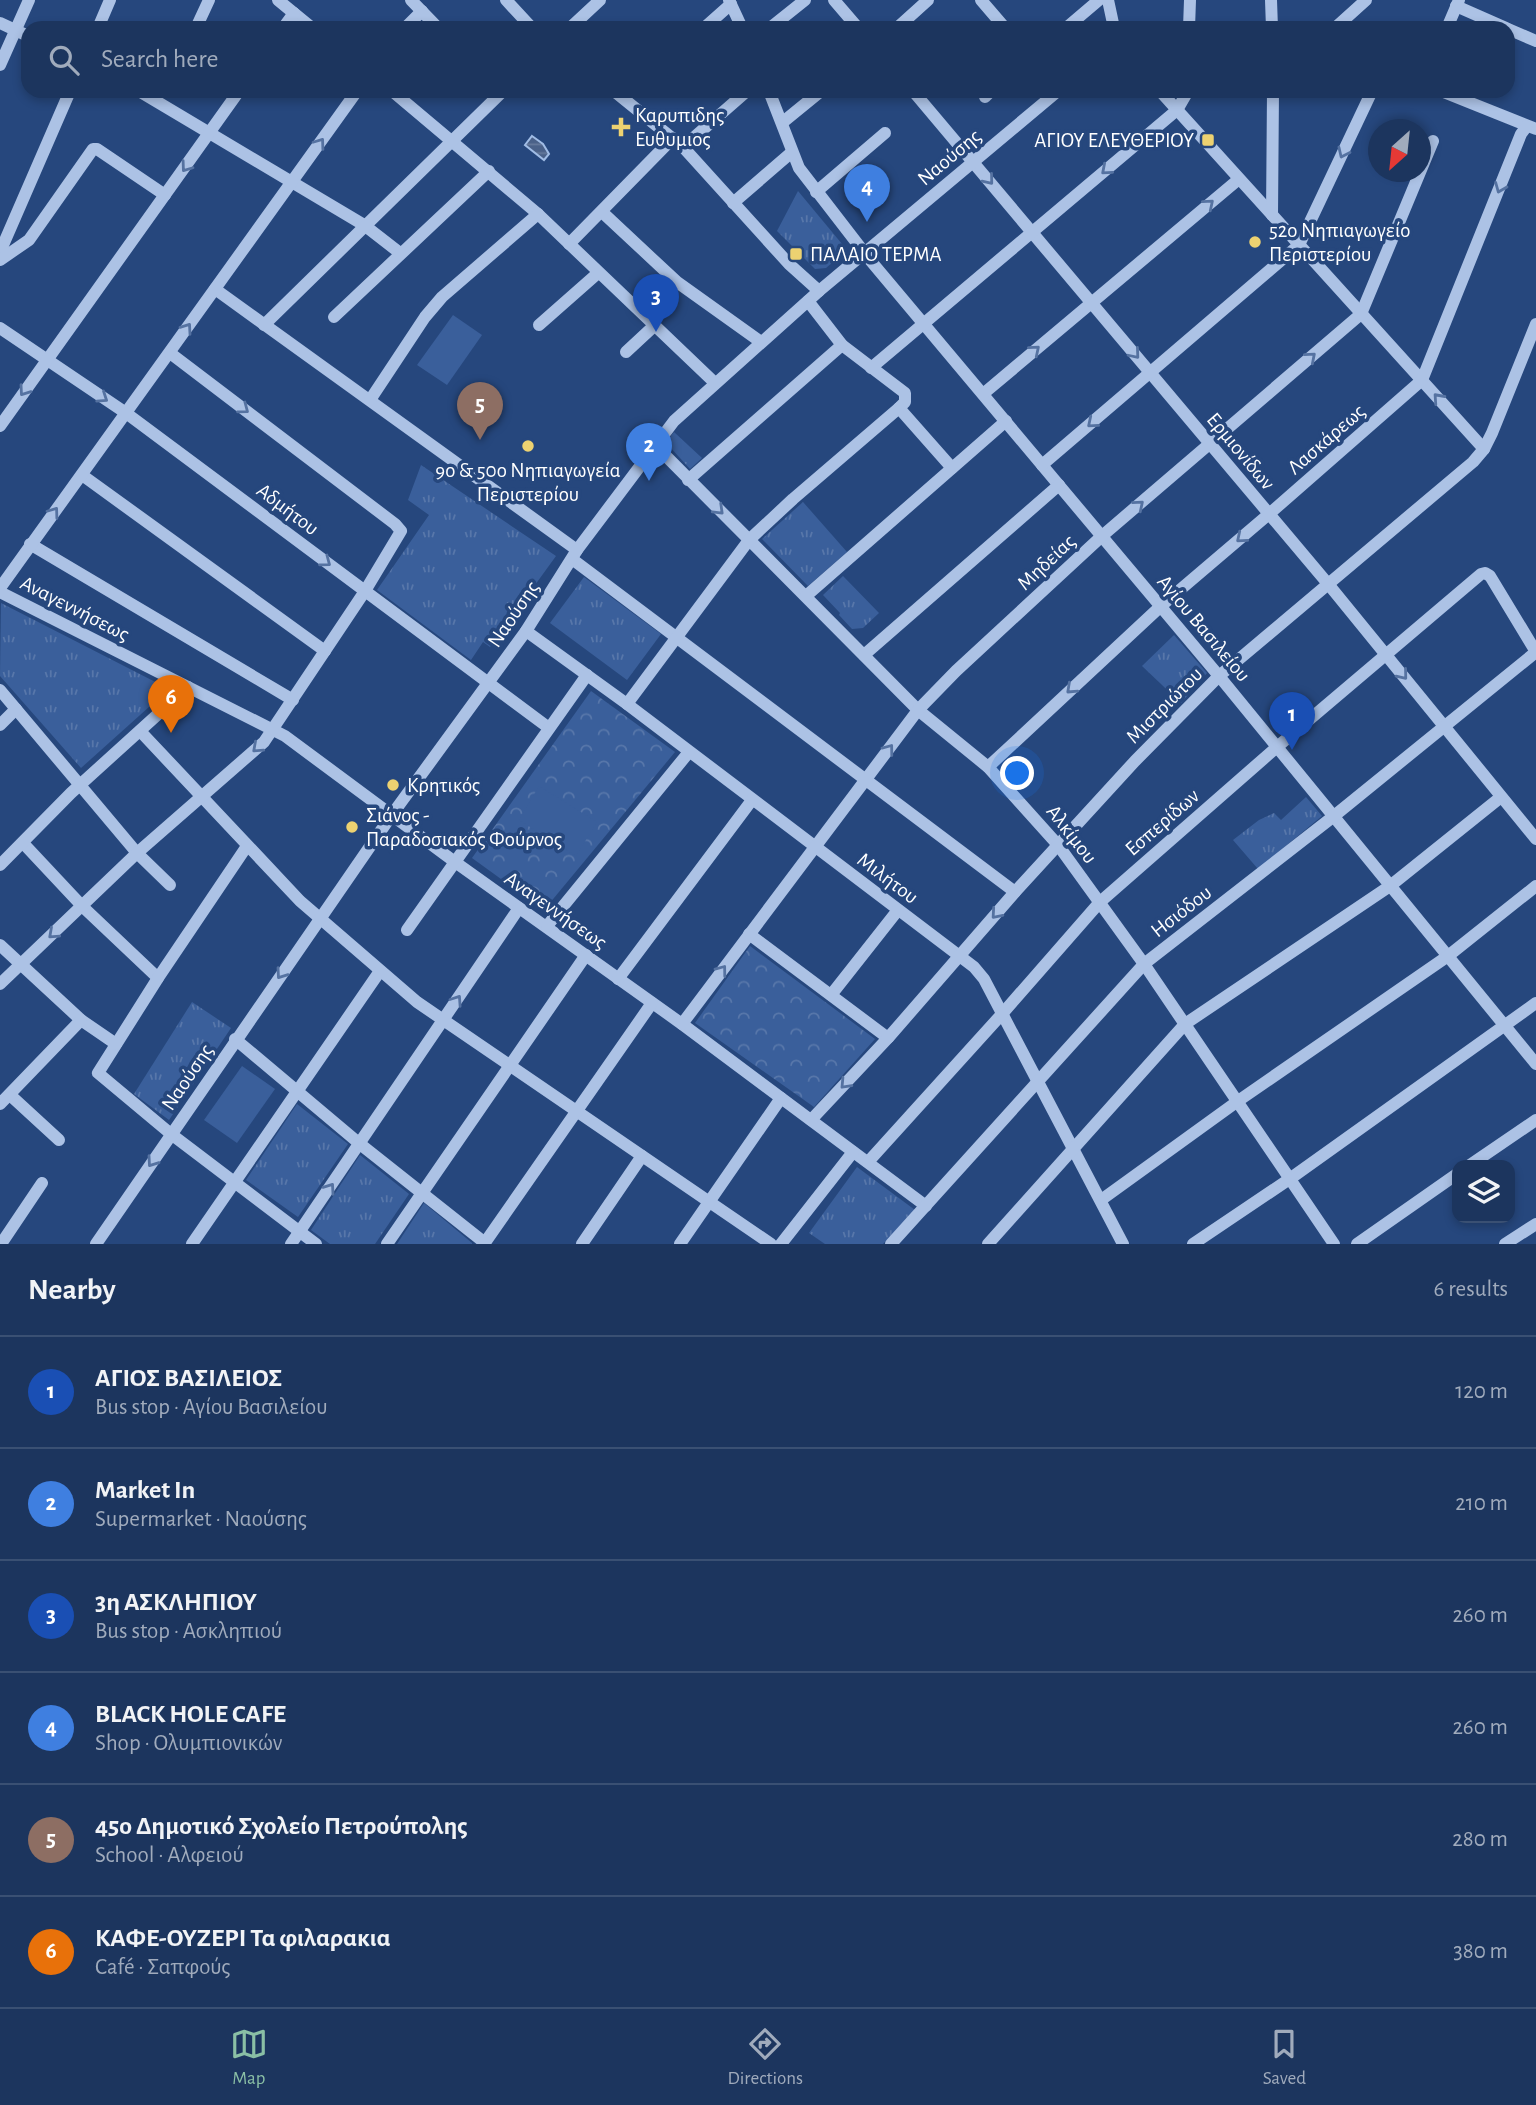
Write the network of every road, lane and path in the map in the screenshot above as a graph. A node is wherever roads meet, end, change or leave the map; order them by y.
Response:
1 (29, 0) edge
2 (110, 0) edge
3 (209, 0) edge
4 (279, 0) edge
5 (411, 0) edge
6 (506, 0) edge
7 (600, 0) edge
8 (804, 0) edge
9 (834, 0) edge
10 (928, 0) edge
11 (981, 0) edge
12 (1100, 0) edge
13 (1108, 0) edge
14 (1190, 0) edge
15 (1271, 0) edge
16 (1366, 0) edge
17 (730, 2) edge
18 (1458, 3) edge
19 (422, 11) junction
20 (294, 13) junction
21 (25, 21) edge
22 (101, 21) edge
23 (199, 21) edge
24 (289, 21) edge
25 (304, 21) edge
26 (412, 21) edge
27 (431, 21) edge
28 (526, 21) edge
29 (578, 21) edge
30 (711, 21) edge
31 (739, 21) edge
32 (778, 21) edge
33 (852, 21) edge
34 (905, 21) edge
35 (999, 21) edge
36 (1074, 21) edge
37 (1112, 21) edge
38 (1189, 21) edge
39 (1272, 21) edge
40 (1343, 21) edge
41 (1450, 21) edge
42 (1493, 21) edge
43 (0, 23) edge
44 (1515, 32) edge
45 (21, 33) edge
46 (21, 34) edge
47 (1536, 41) edge
48 (0, 65) edge
49 (67, 98) edge
50 (151, 98) edge
51 (162, 98) edge
52 (234, 98) edge
53 (352, 98) edge
54 (402, 98) edge
55 (494, 98) edge
56 (628, 98) edge
57 (738, 98) edge
58 (772, 98) edge
59 (812, 98) edge
60 (919, 98) edge
61 (1050, 98) edge
62 (1166, 98) edge
63 (1184, 98) edge
64 (1273, 98) edge
65 (1369, 98) edge
66 (1459, 98) edge
67 (159, 103) junction
68 (1177, 110) junction
69 (783, 122) junction
70 (1532, 127) edge
71 (885, 133) dead end
72 (209, 134) junction
73 (452, 139) junction
74 (1433, 141) dead end
75 (678, 142) junction
76 (792, 152) junction
77 (974, 161) junction
78 (489, 171) junction
79 (1238, 179) junction
80 (291, 183) junction
81 (816, 192) junction
82 (165, 195) junction
83 (733, 203) junction
84 (602, 212) junction
85 (538, 214) junction
86 (1272, 215) junction
87 (364, 225) junction
88 (1032, 233) junction
89 (569, 244) junction
90 (1299, 245) junction
91 (0, 252) edge
92 (400, 253) junction
93 (865, 253) junction
94 (0, 260) edge
95 (598, 272) junction
96 (215, 289) junction
97 (819, 291) junction
98 (808, 301) junction
99 (1091, 302) junction
100 (1361, 314) junction
101 (334, 317) dead end
102 (923, 323) junction
103 (1536, 324) edge
104 (264, 325) junction
105 (539, 325) dead end
106 (654, 326) junction
107 (0, 328) edge
108 (761, 342) junction
109 (842, 345) junction
110 (626, 352) dead end
111 (170, 353) junction
112 (47, 359) junction
113 (870, 368) junction
114 (1151, 373) junction
115 (1422, 380) junction
116 (715, 383) junction
117 (983, 394) junction
118 (370, 400) junction
119 (899, 408) junction
120 (126, 413) junction
121 (1006, 421) junction
122 (0, 426) edge
123 (654, 444) junction
124 (1210, 444) junction
125 (1484, 449) junction
126 (1042, 465) junction
127 (952, 468) junction
128 (82, 475) junction
129 (688, 480) junction
130 (1059, 485) junction
131 (1269, 514) junction
132 (1102, 536) junction
133 (749, 540) junction
134 (30, 544) junction
135 (575, 555) junction
136 (1329, 584) junction
137 (0, 590) edge
138 (365, 591) junction
139 (806, 596) junction
140 (1161, 606) junction
141 (526, 631) junction
142 (677, 637) junction
143 (325, 651) junction
144 (1536, 652) edge
145 (1386, 654) junction
146 (864, 655) junction
147 (587, 676) junction
148 (1219, 676) junction
149 (489, 683) junction
150 (188, 687) junction
151 (0, 690) edge
152 (293, 700) junction
153 (627, 704) junction
154 (16, 709) junction
155 (918, 710) junction
156 (0, 725) edge
157 (1445, 727) junction
158 (549, 728) junction
159 (274, 730) junction
160 (139, 731) junction
161 (1277, 747) junction
162 (689, 752) junction
163 (988, 767) junction
164 (866, 779) junction
165 (80, 785) junction
166 (201, 797) junction
167 (1502, 797) junction
168 (752, 800) junction
169 (391, 816) junction
170 (1334, 816) junction
171 (1536, 839) edge
172 (23, 843) junction
173 (1058, 845) junction
174 (247, 846) junction
175 (815, 847) junction
176 (137, 853) junction
177 (455, 862) junction
178 (0, 865) edge
179 (170, 885) dead end
180 (1391, 886) junction
181 (1536, 886) edge
182 (1014, 892) junction
183 (1100, 902) junction
184 (83, 907) junction
185 (519, 908) junction
186 (898, 910) junction
187 (319, 918) junction
188 (547, 926) junction
189 (407, 930) dead end
190 (749, 934) junction
191 (0, 945) edge
192 (586, 955) junction
193 (959, 955) junction
194 (1448, 956) junction
195 (19, 964) junction
196 (1144, 964) junction
197 (380, 971) junction
198 (158, 978) junction
199 (618, 979) junction
200 (0, 984) edge
201 (831, 995) junction
202 (652, 1003) junction
203 (1536, 1003) edge
204 (1002, 1014) junction
205 (81, 1020) junction
206 (443, 1021) junction
207 (682, 1024) junction
208 (1185, 1024) junction
209 (1505, 1027) junction
210 (888, 1038) junction
211 (235, 1040) junction
212 (116, 1044) junction
213 (1536, 1064) edge
214 (510, 1066) junction
215 (1037, 1081) junction
216 (298, 1092) junction
217 (781, 1098) junction
218 (5, 1099) edge
219 (1238, 1101) junction
220 (577, 1111) junction
221 (1536, 1119) edge
222 (811, 1120) junction
223 (171, 1134) junction
224 (59, 1140) dead end
225 (360, 1144) junction
226 (1073, 1149) junction
227 (853, 1152) junction
228 (642, 1156) junction
229 (1477, 1160) edge
230 (867, 1162) junction
231 (1291, 1178) junction
232 (1452, 1178) edge
233 (42, 1183) dead end
234 (234, 1183) junction
235 (422, 1193) junction
236 (1101, 1200) junction
237 (708, 1202) junction
238 (926, 1206) junction
239 (1536, 1224) edge
240 (299, 1232) junction
241 (485, 1243) edge
242 (1, 1244) edge
243 (96, 1244) edge
244 (192, 1244) edge
245 (291, 1244) edge
246 (316, 1244) edge
247 (387, 1244) edge
248 (582, 1244) edge
249 (680, 1244) edge
250 (771, 1244) edge
251 (781, 1244) edge
252 (891, 1244) edge
253 (988, 1244) edge
254 (1123, 1244) edge
255 (1193, 1244) edge
256 (1334, 1244) edge
257 (1357, 1244) edge
258 (1505, 1244) edge

1 - 21 street
2 - 22 street
3 - 23 street
4 - 20 street
5 - 19 street
6 - 28 street
7 - 29 street
8 - 32 street
9 - 33 street
10 - 34 street
11 - 35 street
12 - 36 street
13 - 37 street
14 - 38 street
15 - 39 street
16 - 40 street
17 - 30 street
17 - 31 street
18 - 41 street
18 - 42 street
19 - 26 street
19 - 27 street
20 - 24 street
20 - 25 street
43 - 45 street
44 - 47 street
46 - 48 street
49 - 91 street
50 - 67 street
51 - 67 street
52 - 72 street
80 -> 53 street
54 - 73 street
55 - 73 street
56 - 75 street
57 - 75 street
58 - 69 street, Αγίου Βασιλείου
59 - 69 street
60 - 77 street, Ερμιονίδων
61 - 77 street, Ναούσης
62 - 68 street
63 - 68 street
64 - 86 street
65 -> 90 street
66 - 70 street
67 - 72 street
68 - 79 street
68 -> 88 street
69 - 76 street, Αγίου Βασιλείου
70 -> 115 street, Λασκάρεως
71 - 81 street
72 - 80 street
72 -> 82 street
73 - 78 street
73 - 87 street
74 - 100 street, Μηδείας
75 - 83 street
75 - 84 street
76 - 81 street, Αγίου Βασιλείου
76 - 83 street
77 -> 88 street, Ερμιονίδων
77 - 93 street, Ναούσης
78 - 85 street
78 - 92 street
79 - 86 street
99 -> 79 street
80 - 87 street
80 - 96 street
81 - 93 street, Αγίου Βασιλείου
82 - 94 street
82 - 112 street
83 - 97 street
84 - 89 street
84 - 108 street
85 - 89 street
85 - 118 street
86 - 90 street
87 - 92 street
87 - 104 street
88 - 99 street, Ερμιονίδων
88 - 102 street
89 - 95 street
90 - 100 street
90 - 114 street
92 - 101 street
93 - 97 street, Ναούσης
93 - 102 street, Αγίου Βασιλείου
95 - 105 street
95 - 106 street
96 - 104 street
111 -> 96 street
97 - 98 street, Ναούσης
98 - 108 street, Ναούσης
98 - 109 street
99 -> 114 street, Ερμιονίδων
117 -> 99 street
100 - 115 street
124 -> 100 street, Μηδείας
102 - 113 street
102 - 117 street, Αγίου Βασιλείου
103 - 125 street, Μιστριώτου
104 - 118 street
106 - 110 street
106 - 116 street
107 - 112 street, Αδμήτου
108 - 116 street, Ναούσης
109 - 113 street
109 - 129 street
111 - 120 street
111 -> 138 street
112 -> 120 street, Αδμήτου
112 -> 122 street
113 - 119 street
114 - 124 street, Ερμιονίδων
114 -> 126 street
125 -> 115 street
115 - 131 street, Λασκάρεως
116 - 123 street, Ναούσης
117 - 121 street, Αγίου Βασιλείου
118 - 135 street
119 - 127 street
119 - 133 street
120 - 128 street
120 -> 138 street, Αδμήτου
121 - 126 street, Αγίου Βασιλείου
121 - 127 street
123 - 129 street, Αλκίμου
123 - 135 street, Ναούσης
124 - 131 street, Ερμιονίδων
132 -> 124 street, Μηδείας
125 - 136 street, Μιστριώτου
126 - 130 street, Αγίου Βασιλείου
127 - 139 street
134 -> 128 street
128 - 143 street
129 -> 133 street, Αλκίμου
130 - 132 street, Αγίου Βασιλείου
130 - 146 street
131 - 136 street, Ερμιονίδων
131 -> 140 street, Λασκάρεως
132 - 140 street, Αγίου Βασιλείου
132 - 155 street, Μηδείας
133 - 139 street, Αλκίμου
133 - 142 street
134 - 137 street
134 - 152 street
135 - 141 street, Ναούσης
135 - 142 street
136 - 145 street, Ερμιονίδων
136 - 148 street, Μιστριώτου
137 - 150 street, Αναγεννήσεως
138 - 143 street
138 - 149 street, Αδμήτου
139 - 146 street, Αλκίμου
140 - 148 street, Αγίου Βασιλείου
140 -> 163 street, Λασκάρεως
141 - 147 street, Μιλήτου
141 - 149 street, Ναούσης
142 - 153 street
142 - 164 street
143 - 152 street
144 - 145 street, Εσπερίδων
144 - 157 street, Ησιόδου
145 -> 157 street, Ερμιονίδων
145 - 161 street, Εσπερίδων
146 - 155 street, Αλκίμου
147 - 153 street, Μιλήτου
147 - 158 street
148 - 161 street, Αγίου Βασιλείου
148 - 173 street, Μιστριώτου
149 - 158 street, Αδμήτου
149 - 169 street, Ναούσης
150 - 159 street, Αναγεννήσεως
150 - 160 street
151 - 154 street
152 - 159 street
153 - 162 street, Μιλήτου
154 - 156 street
154 - 165 street
155 - 163 street, Αλκίμου
164 -> 155 street, Μηδείας
157 - 167 street, Ερμιονίδων
157 - 170 street, Ησιόδου
158 - 177 street
159 -> 166 street
159 - 169 street, Αναγεννήσεως
160 - 165 street
160 - 166 street
161 - 170 street, Αγίου Βασιλείου
161 - 183 street, Εσπερίδων
162 - 168 street, Μιλήτου
162 - 188 street
163 - 173 street, Αλκίμου
164 - 175 street, Μηδείας
164 - 182 street
165 - 172 street
165 - 176 street
166 - 174 street
166 - 176 street
167 - 171 street, Ερμιονίδων
167 - 180 street
168 - 175 street, Μιλήτου
168 - 199 street
169 - 177 street, Αναγεννήσεως
169 - 187 street, Ναούσης
170 - 180 street, Αγίου Βασιλείου
170 - 196 street, Ησιόδου
172 - 178 street
172 - 184 street
173 - 182 street, Μιστριώτου
173 - 183 street, Αλκίμου
174 - 187 street
174 - 198 street
175 - 186 street, Μιλήτου
175 - 190 street, Μηδείας
176 - 179 street
176 - 184 street
177 - 185 street, Αναγεννήσεως
177 - 189 street
180 - 194 street, Αγίου Βασιλείου
180 - 208 street
181 - 194 street
182 -> 193 street, Μιστριώτου
183 - 196 street, Αλκίμου
183 - 204 street, Εσπερίδων
184 -> 195 street
184 - 198 street
185 - 188 street, Αναγεννήσεως
206 -> 185 street
186 - 193 street, Μιλήτου
186 - 201 street
187 - 197 street
187 -> 211 street, Ναούσης
188 - 192 street, Αναγεννήσεως
190 - 201 street
207 -> 190 street, Μηδείας
191 - 195 street
192 - 199 street, Αναγεννήσεως
192 - 214 street
193 - 204 street, Μιλήτου
193 - 210 street, Μιστριώτου
194 - 209 street, Αγίου Βασιλείου
194 - 219 street
195 - 200 street
195 - 205 street
196 - 208 street, Αλκίμου
196 - 215 street, Ησιόδου
197 - 206 street
197 - 216 street
198 - 212 street
199 - 202 street, Αναγεννήσεως
201 - 210 street
202 - 207 street, Αναγεννήσεως
202 - 220 street
203 - 209 street
204 - 215 street, Μιλήτου
204 - 230 street, Εσπερίδων
205 - 212 street
205 - 218 street
206 - 214 street
206 - 225 street
207 - 217 street, Αναγεννήσεως
208 - 219 street, Αλκίμου
208 - 226 street
209 - 213 street, Αγίου Βασιλείου
209 - 231 street
210 -> 222 street, Μιστριώτου
211 - 216 street
211 - 223 street, Ναούσης
212 - 223 street
214 - 220 street
214 - 235 street
215 - 226 street, Μιλήτου
215 - 238 street, Ησιόδου
216 - 225 street
216 - 234 street
217 - 222 street, Αναγεννήσεως
217 - 237 street
218 - 224 street
219 - 231 street, Αλκίμου
219 - 236 street
220 - 228 street
220 - 241 street
221 - 229 street
222 - 227 street, Αναγεννήσεως
223 - 234 street
223 -> 243 street, Ναούσης
225 - 235 street
240 -> 225 street
226 - 236 street, Μιλήτου
226 - 253 street
227 - 230 street, Αναγεννήσεως
227 - 251 street
228 - 237 street
228 - 248 street
230 - 238 street, Αναγεννήσεως
231 - 255 street
231 - 256 street, Αλκίμου
232 - 257 street
233 - 242 street
234 - 240 street
234 - 244 street
235 - 241 street
235 - 247 street
236 - 254 street, Μιλήτου
237 - 249 street
237 - 250 street
238 - 252 street, Ησιόδου
239 - 258 street
240 - 245 street
240 - 246 street

